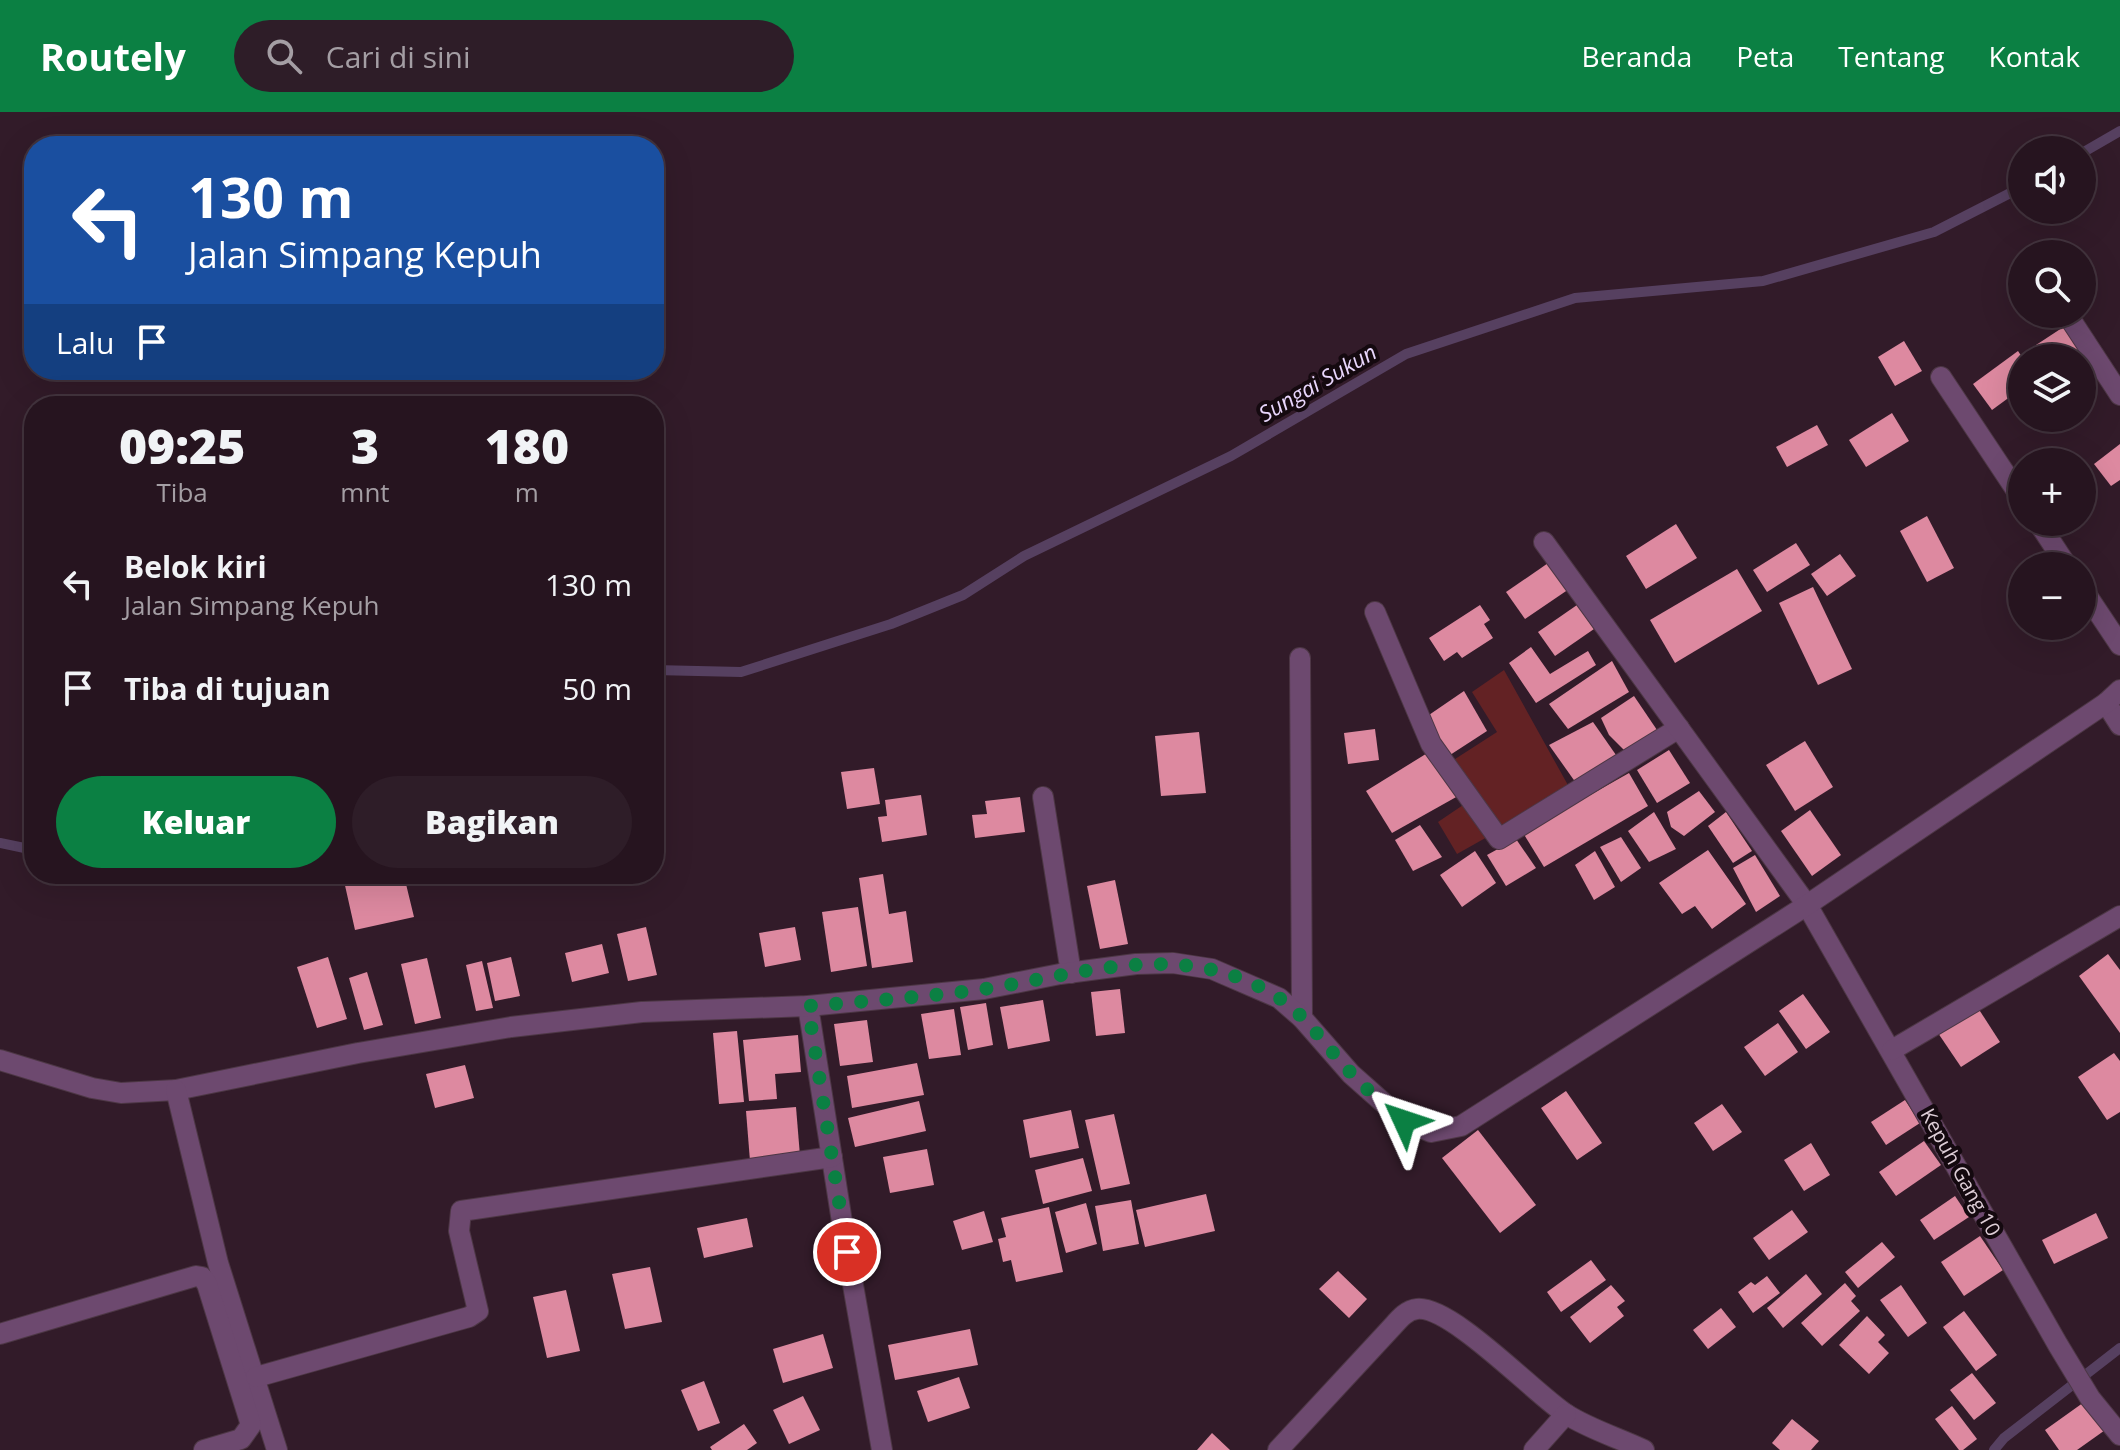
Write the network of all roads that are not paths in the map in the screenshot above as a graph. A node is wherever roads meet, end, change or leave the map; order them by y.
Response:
1 (2076, 328) edge
2 (1941, 377) dead end
3 (2120, 395) edge
4 (2008, 478) edge
5 (1544, 542) dead end
6 (2096, 609) edge
7 (1375, 612) dead end
8 (2120, 645) edge
9 (1300, 658) dead end
10 (2113, 697) edge
11 (2120, 725) edge
12 (1679, 728) junction
13 (1043, 797) dead end
14 (1807, 905) junction
15 (2120, 916) edge
16 (1071, 973) junction
17 (808, 1006) junction
18 (1302, 1018) junction
19 (1892, 1050) junction
20 (0, 1060) edge
21 (176, 1090) junction
22 (832, 1157) junction
23 (0, 1334) edge
24 (256, 1377) junction
25 (1566, 1414) junction
26 (2120, 1435) edge
27 (204, 1450) edge
28 (277, 1450) edge
29 (882, 1450) edge
30 (1278, 1450) edge
31 (1534, 1450) edge
32 (1644, 1450) edge

1 - 3 street
2 - 4 street
5 - 12 street, Kepuh Gang 10
6 - 8 street
7 - 12 street
9 - 18 street
10 - 11 street
10 - 14 street
12 - 14 street, Kepuh Gang 10
13 - 16 street
14 - 18 street
14 - 19 street, Kepuh Gang 10
15 - 19 street
16 - 17 street
16 - 18 street
17 - 21 street
17 - 22 street
19 - 26 street, Kepuh Gang 10
20 - 21 street
21 - 24 street
22 - 24 street
22 - 29 street
23 - 27 street
24 - 28 street
25 - 30 street
25 - 31 street
25 - 32 street

